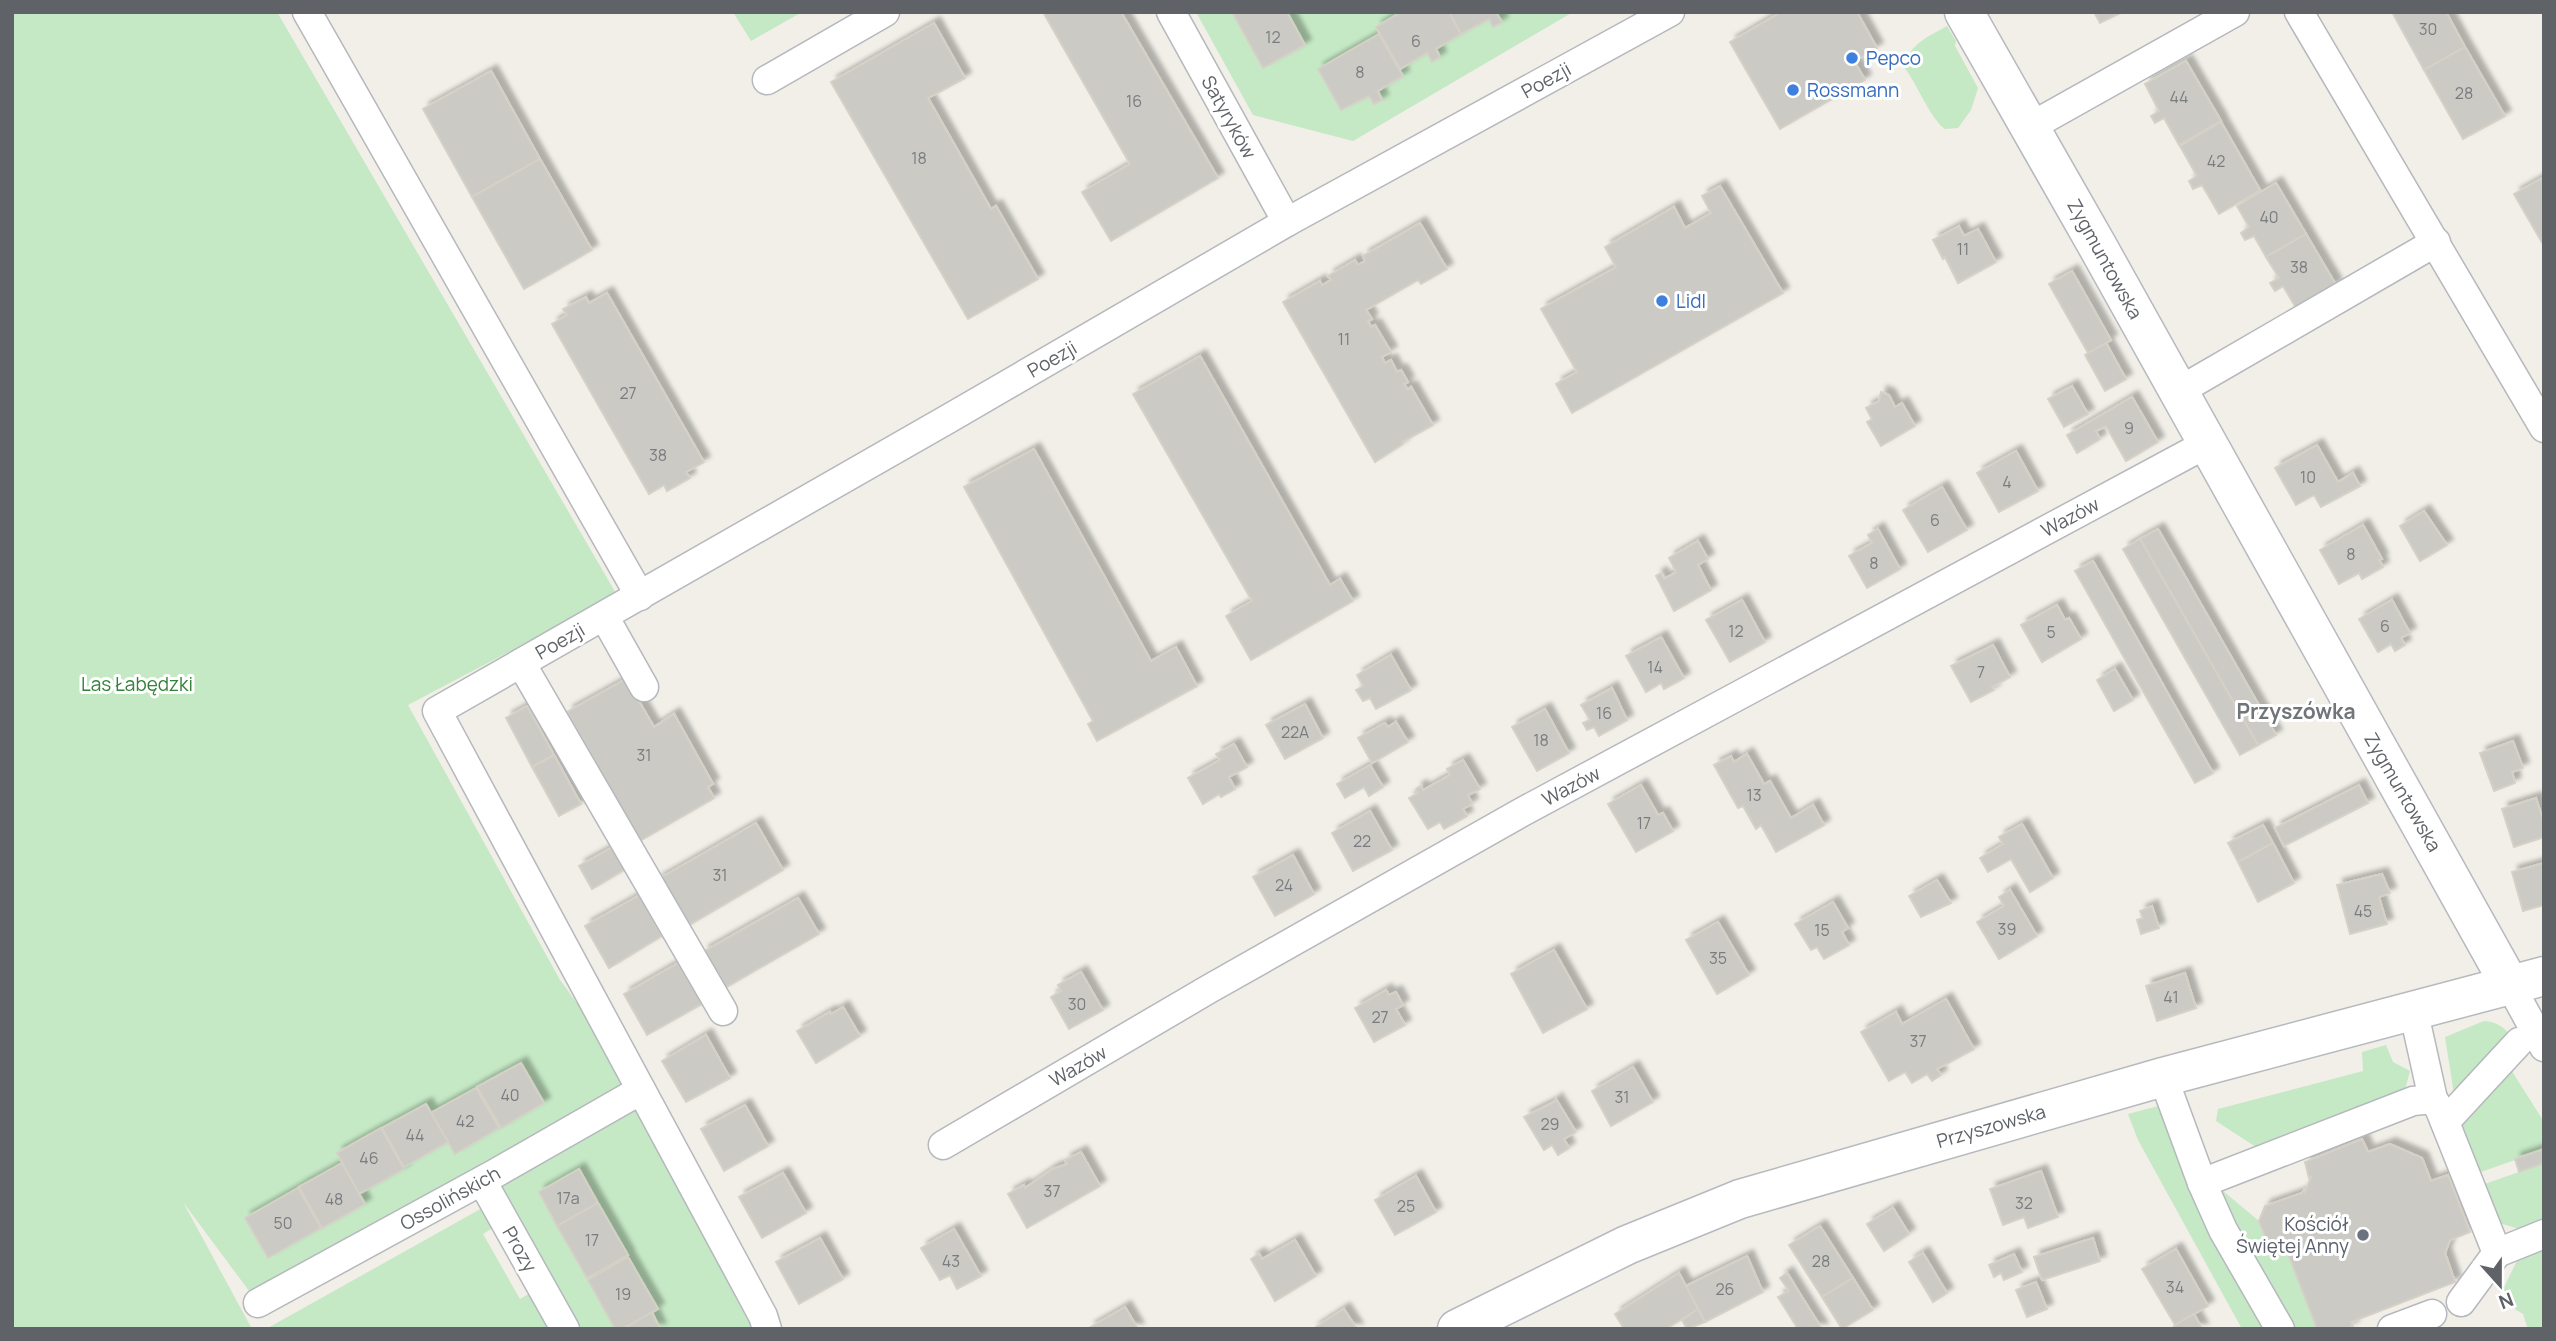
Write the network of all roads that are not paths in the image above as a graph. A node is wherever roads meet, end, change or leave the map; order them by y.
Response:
1 (307, 12) edge
2 (885, 12) edge
3 (1171, 12) edge
4 (1964, 12) edge
5 (2235, 12) edge
6 (2299, 12) edge
7 (1667, 13) edge
8 (767, 80) dead end
9 (2031, 127) junction
10 (1287, 222) junction
11 (2436, 242) junction
12 (2179, 391) junction
13 (2544, 428) edge
14 (2208, 443) junction
15 (640, 596) junction
16 (604, 616) junction
17 (521, 663) junction
18 (644, 687) dead end
19 (2527, 980) edge
20 (2413, 1009) junction
21 (723, 1011) dead end
22 (2532, 1044) edge
23 (2164, 1077) junction
24 (641, 1090) junction
25 (2439, 1111) junction
26 (943, 1145) dead end
27 (482, 1181) junction
28 (2202, 1183) junction
29 (2544, 1234) edge
30 (2497, 1253) junction
31 (2461, 1302) dead end
32 (258, 1303) dead end
33 (2432, 1314) dead end
34 (554, 1325) edge
35 (767, 1329) edge
36 (1457, 1329) edge
37 (2280, 1329) edge
38 (2392, 1329) edge

1 - 15 street
2 - 8 street
3 - 10 street, Satyryków
4 - 9 street, Zygmuntowska
5 - 9 street
6 - 11 street
7 - 10 street, Poezji
9 - 12 street, Zygmuntowska
10 - 15 street, Poezji
11 - 12 street
11 - 13 street
12 - 14 street, Zygmuntowska
14 - 19 street, Zygmuntowska
14 - 26 street, Wazów
15 - 16 street, Poezji
16 - 17 street, Poezji
16 - 18 street
17 - 21 street
17 - 24 street, Poezji
19 - 20 street, Przyszowska
19 - 22 street, Zygmuntowska
20 - 23 street, Przyszowska
20 - 25 street
22 - 25 street
23 - 28 street
23 - 36 street, Przyszowska
24 - 27 street, Ossolińskich
24 - 35 street
25 - 28 street
25 - 30 street
27 - 32 street, Ossolińskich
27 - 34 street, Prozy
28 - 37 street
29 - 30 street
30 - 31 street
33 - 38 street

